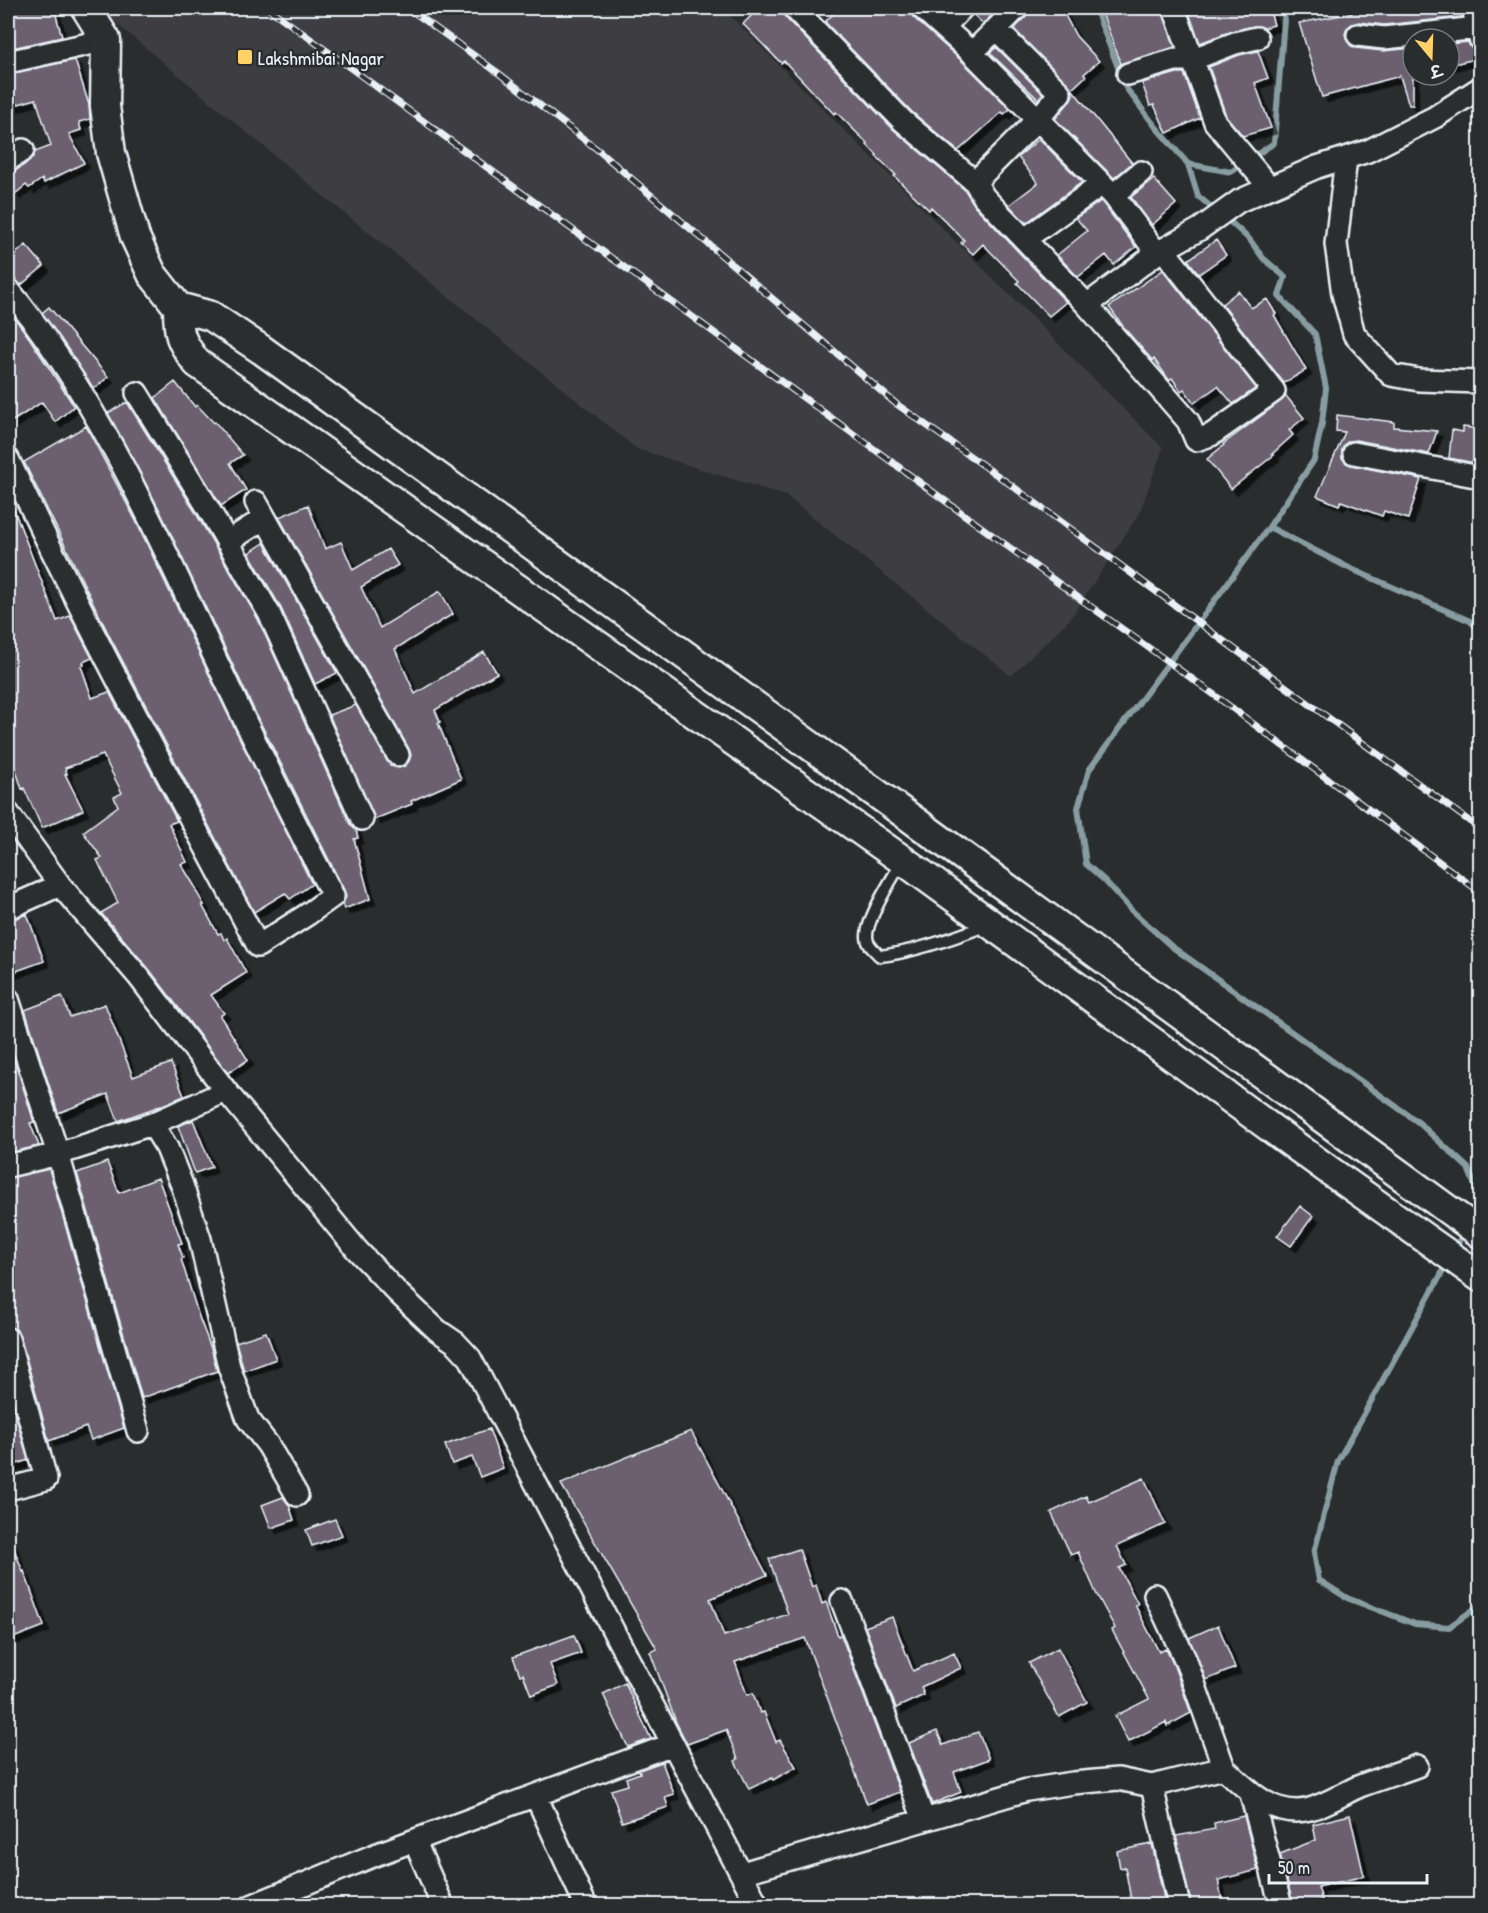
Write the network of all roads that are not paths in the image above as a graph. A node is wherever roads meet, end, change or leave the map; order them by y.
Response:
1 (86, 8) edge
2 (794, 8) edge
3 (922, 8) edge
4 (962, 8) edge
5 (1017, 8) edge
6 (1174, 8) edge
7 (1473, 8) edge
8 (944, 27) junction
9 (996, 29) junction
10 (1358, 34) dead end
11 (1479, 34) edge
12 (1257, 38) dead end
13 (106, 40) junction
14 (972, 52) junction
15 (1191, 60) junction
16 (8, 62) edge
17 (1128, 74) dead end
18 (1480, 88) edge
19 (1038, 119) junction
20 (1346, 158) junction
21 (1141, 172) dead end
22 (975, 182) junction
23 (1270, 188) junction
24 (1108, 189) junction
25 (1025, 239) junction
26 (1160, 251) junction
27 (8, 289) edge
28 (1087, 305) junction
29 (178, 307) junction
30 (1480, 381) edge
31 (137, 393) dead end
32 (1354, 453) dead end
33 (8, 459) edge
34 (1480, 477) edge
35 (227, 542) junction
36 (398, 755) dead end
37 (8, 813) edge
38 (362, 819) dead end
39 (903, 860) junction
40 (60, 885) junction
41 (8, 908) edge
42 (990, 924) junction
43 (8, 999) edge
44 (226, 1092) junction
45 (152, 1124) junction
46 (58, 1154) junction
47 (8, 1167) edge
48 (1480, 1233) edge
49 (1478, 1276) edge
50 (8, 1339) edge
51 (138, 1431) dead end
52 (8, 1489) edge
53 (297, 1495) dead end
54 (1155, 1595) dead end
55 (842, 1601) dead end
56 (673, 1744) junction
57 (1417, 1766) dead end
58 (1224, 1768) junction
59 (1152, 1786) junction
60 (1251, 1794) junction
61 (536, 1796) junction
62 (924, 1820) junction
63 (415, 1842) junction
64 (742, 1873) junction
65 (251, 1905) edge
66 (443, 1905) edge
67 (586, 1905) edge
68 (758, 1905) edge
69 (1179, 1905) edge
70 (1281, 1905) edge

1 - 13 street
2 - 22 street
3 - 8 street
4 - 8 street
5 - 9 street
6 - 15 street
7 - 11 street
8 - 14 street
9 - 14 street
9 - 19 street
10 - 11 street
12 - 15 street
13 - 16 street
13 - 29 street
14 - 19 street
15 - 17 street
15 - 23 street
18 - 20 street
19 - 22 street
19 - 24 street
20 - 23 street
20 - 30 street
21 - 24 street
22 - 25 street
23 - 26 street
24 - 25 street
24 - 26 street
25 - 28 street
26 - 28 street
26 - 28 street
27 - 33 street
29 - 39 street
29 - 48 street
31 - 35 street
32 - 34 street
35 - 36 street
35 - 38 street
37 - 40 street
39 - 42 street
39 - 42 lane
40 - 41 street
40 - 44 street
42 - 49 street
43 - 46 street
44 - 45 street
44 - 56 street
45 - 46 street
45 - 53 street
46 - 47 street
46 - 51 street
50 - 52 street
54 - 58 street
55 - 62 street
56 - 61 street
56 - 64 street
57 - 60 street
58 - 59 street
58 - 60 street
59 - 62 street
59 - 69 street
60 - 70 street
61 - 63 street
61 - 67 street
62 - 64 street
63 - 65 street
63 - 66 street
64 - 68 street

